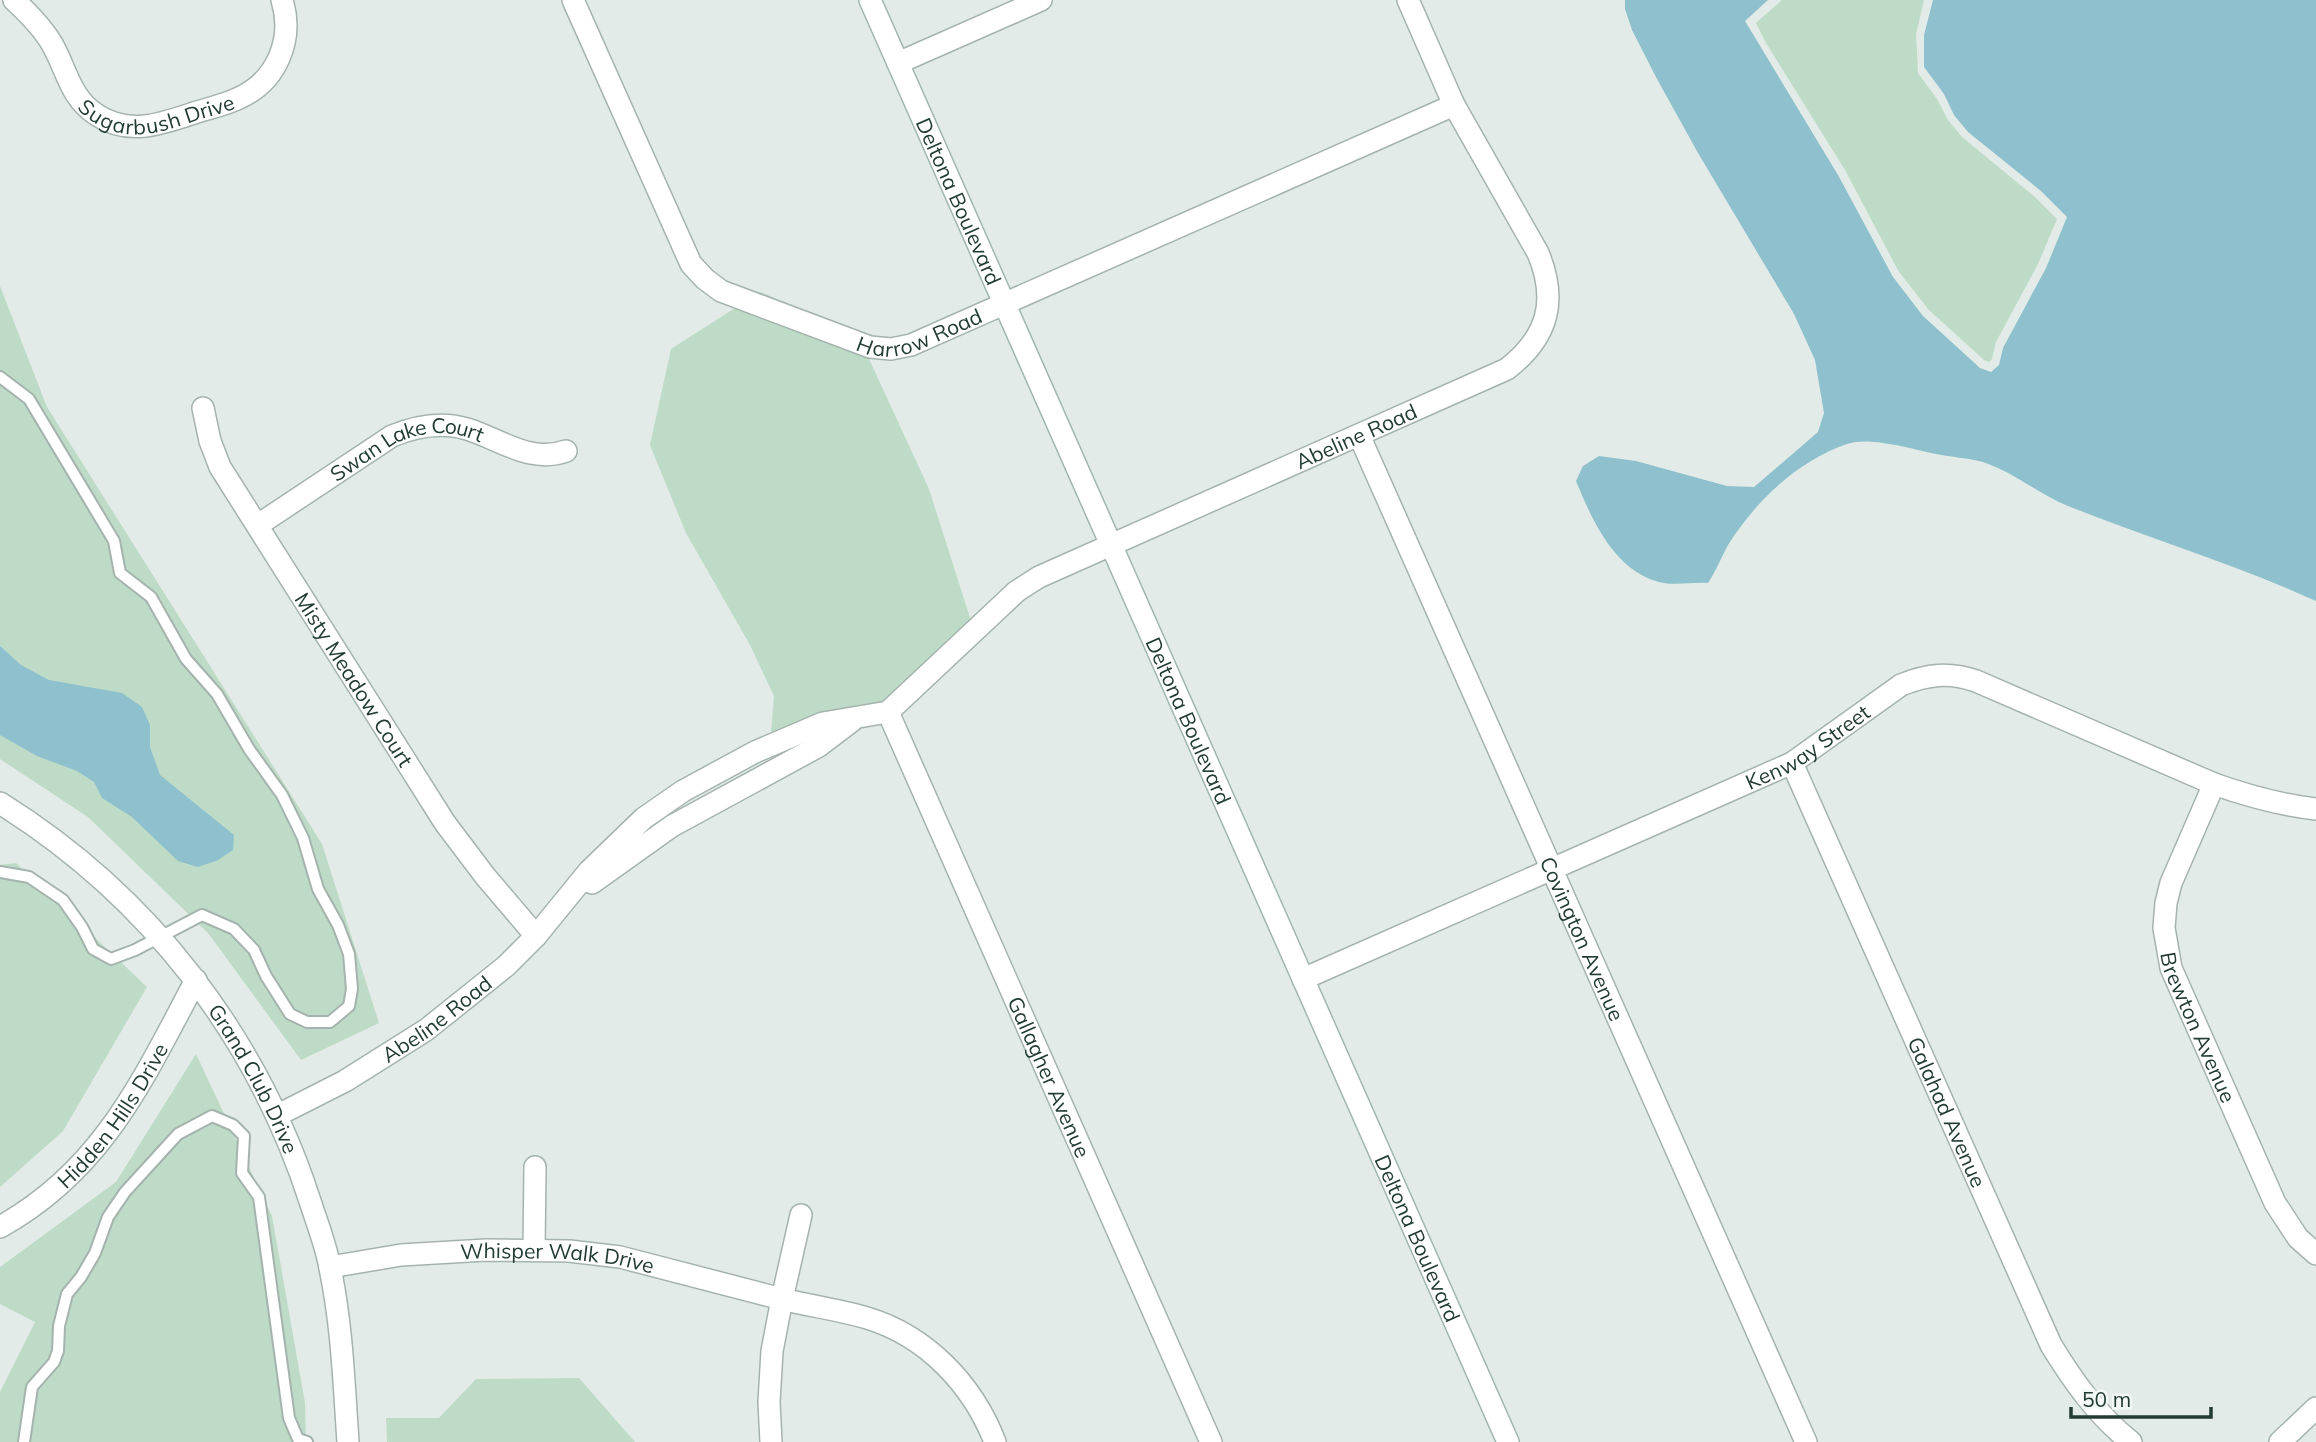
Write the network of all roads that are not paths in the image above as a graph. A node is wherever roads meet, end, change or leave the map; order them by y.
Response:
1 (14, 0) edge
2 (282, 0) edge
3 (573, 0) edge
4 (870, 0) edge
5 (1041, 0) edge
6 (1408, 0) edge
7 (898, 63) junction
8 (1454, 105) junction
9 (1005, 304) junction
10 (0, 377) edge
11 (203, 408) dead end
12 (1359, 435) junction
13 (566, 451) dead end
14 (258, 526) junction
15 (1111, 545) junction
16 (888, 712) junction
17 (1792, 763) junction
18 (2214, 783) junction
19 (0, 803) edge
20 (2316, 809) edge
21 (1552, 870) junction
22 (0, 872) edge
23 (159, 936) junction
24 (536, 936) junction
25 (196, 979) junction
26 (1303, 979) junction
27 (278, 1115) junction
28 (535, 1167) dead end
29 (801, 1216) dead end
30 (0, 1227) edge
31 (534, 1250) junction
32 (2316, 1254) edge
33 (330, 1267) junction
34 (782, 1300) junction
35 (2316, 1408) edge
36 (24, 1442) edge
37 (307, 1442) edge
38 (348, 1442) edge
39 (771, 1442) edge
40 (995, 1442) edge
41 (1211, 1442) edge
42 (1508, 1442) edge
43 (1806, 1442) edge
44 (2131, 1442) edge
45 (2280, 1442) edge

1 - 2 street, Sugarbush Drive
3 - 9 street, Harrow Road
4 - 7 street, Deltona Boulevard
5 - 7 street
6 - 8 street, Abeline Road
7 - 9 street, Deltona Boulevard
8 - 9 street, Harrow Road
8 - 12 street, Abeline Road
9 - 15 street, Deltona Boulevard
10 - 23 lane
11 - 14 street, Misty Meadow Court
12 - 15 street, Abeline Road
12 - 21 street, Covington Avenue
13 - 14 street, Swan Lake Court
14 - 24 street, Misty Meadow Court
15 - 16 street, Abeline Road
15 - 26 street, Deltona Boulevard
16 - 24 street, Abeline Road
16 - 41 street, Gallagher Avenue
17 - 18 street, Kenway Street
17 - 21 street, Kenway Street
17 - 44 street, Galahad Avenue
18 - 20 street, Kenway Street
18 - 32 street, Brewton Avenue
19 - 23 street, Grand Club Drive
21 - 26 street, Kenway Street
21 - 43 street, Covington Avenue
22 - 23 lane
23 - 25 street, Grand Club Drive
24 - 27 street, Abeline Road
25 - 27 street, Grand Club Drive
25 - 30 street, Hidden Hills Drive
26 - 42 street, Deltona Boulevard
27 - 33 street, Grand Club Drive
28 - 31 street
29 - 34 street
31 - 33 street, Whisper Walk Drive
31 - 34 street, Whisper Walk Drive
33 - 38 street, Grand Club Drive
34 - 39 street
34 - 40 street, Whisper Walk Drive
35 - 45 street
36 - 37 lane

